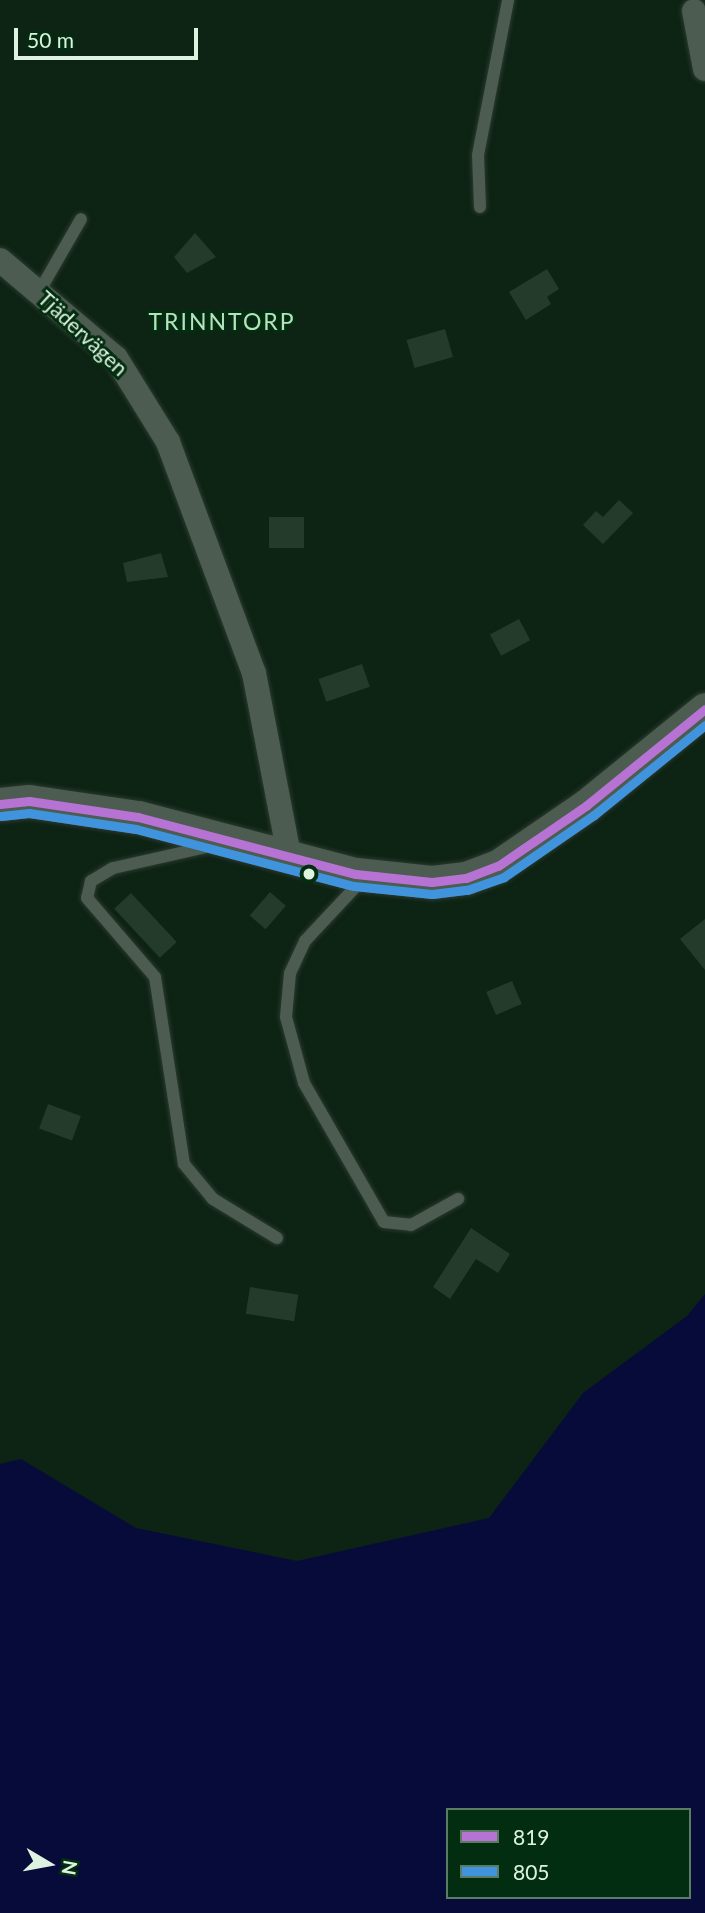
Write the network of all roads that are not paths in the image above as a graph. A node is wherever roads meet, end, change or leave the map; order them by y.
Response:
1 (509, 0) edge
2 (694, 11) dead end
3 (705, 69) edge
4 (480, 207) dead end
5 (81, 219) dead end
6 (0, 260) edge
7 (39, 292) junction
8 (705, 709) edge
9 (0, 804) edge
10 (236, 841) junction
11 (289, 855) junction
12 (367, 875) junction
13 (458, 1199) dead end
14 (277, 1238) dead end

1 - 4 lane
2 - 3 street
5 - 7 lane
6 - 7 street, Tjädervägen
7 - 11 street, Tjädervägen
8 - 12 main road
9 - 10 main road
10 - 11 main road
10 - 14 lane
11 - 12 main road
12 - 13 lane

